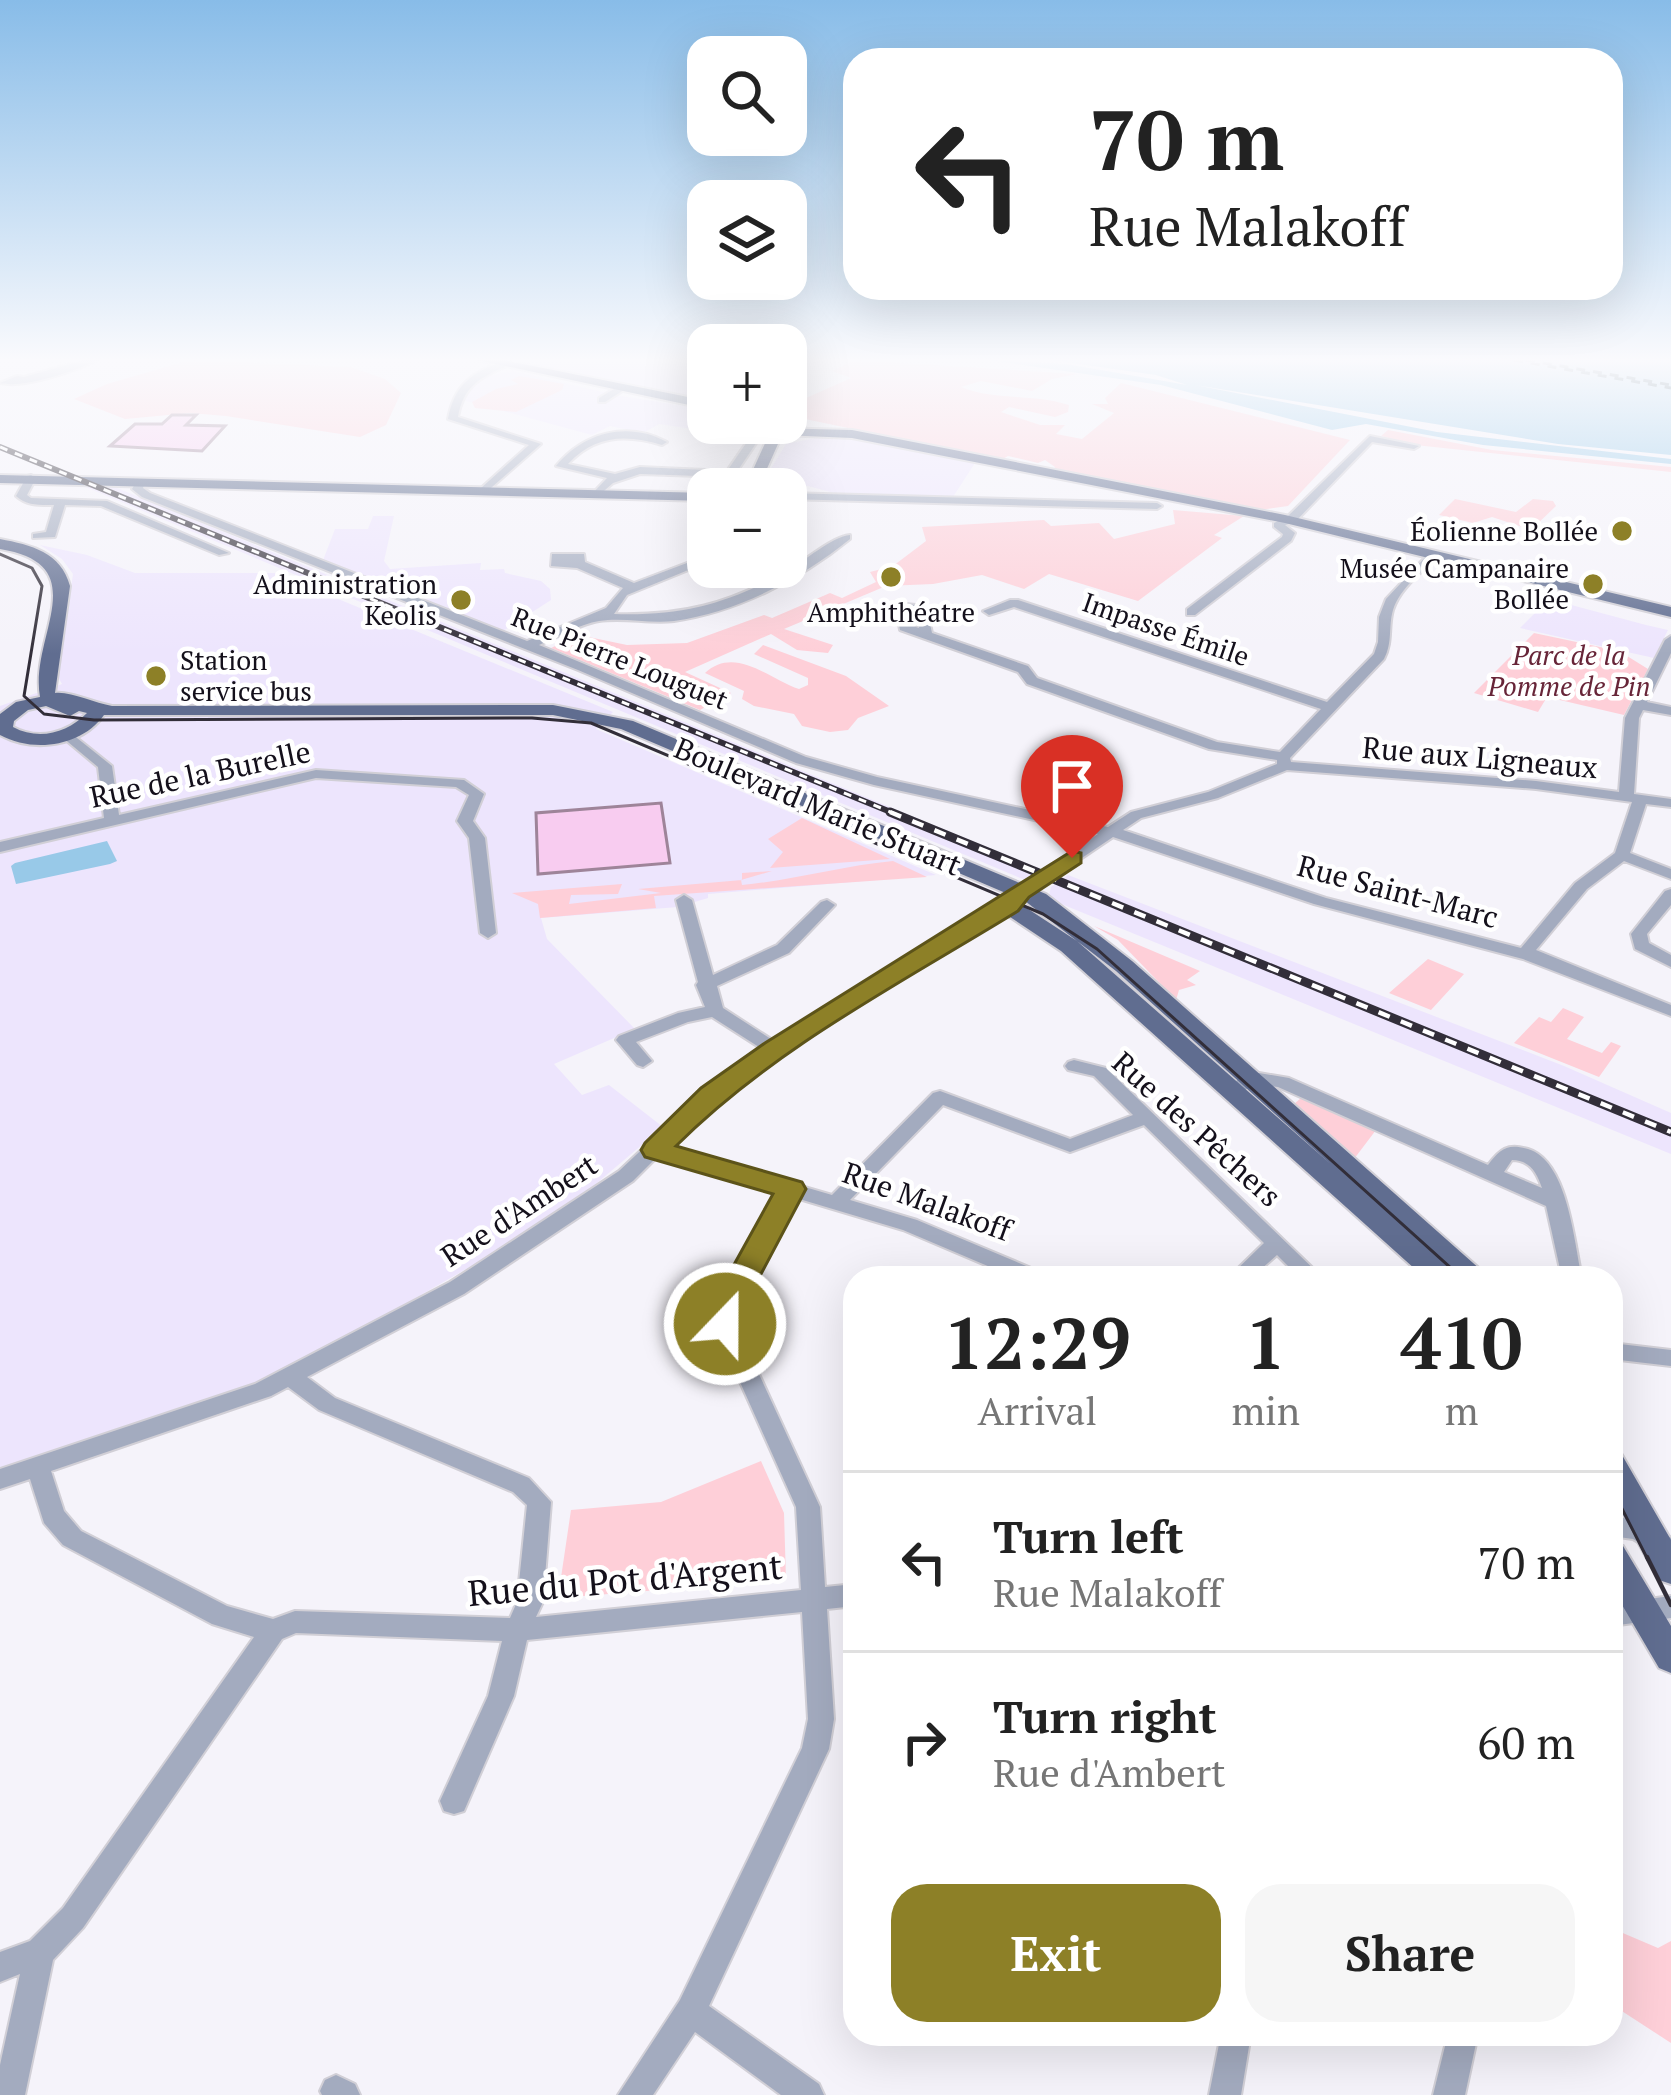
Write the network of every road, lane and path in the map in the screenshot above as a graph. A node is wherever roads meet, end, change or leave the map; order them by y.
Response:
1 (523, 458) edge
2 (530, 458) edge
3 (569, 458) edge
4 (741, 458) edge
5 (975, 458) edge
6 (1351, 458) edge
7 (562, 462) junction
8 (611, 476) junction
9 (0, 478) edge
10 (30, 478) junction
11 (141, 482) junction
12 (484, 490) junction
13 (1115, 492) dead end
14 (597, 493) junction
15 (687, 495) edge
16 (807, 495) edge
17 (60, 504) junction
18 (1107, 504) junction
19 (1157, 506) dead end
20 (1288, 520) junction
21 (38, 536) dead end
22 (846, 537) dead end
23 (0, 543) edge
24 (223, 553) dead end
25 (1434, 554) junction
26 (579, 564) dead end
27 (687, 567) edge
28 (634, 588) junction
29 (989, 611) dead end
30 (1191, 612) dead end
31 (1671, 612) edge
32 (597, 617) junction
33 (926, 635) dead end
34 (1671, 640) edge
35 (528, 645) junction
36 (56, 698) junction
37 (1638, 704) junction
38 (1328, 707) junction
39 (1671, 712) edge
40 (98, 713) junction
41 (1, 723) edge
42 (68, 734) junction
43 (1284, 761) junction
44 (1633, 798) junction
45 (1671, 803) edge
46 (112, 820) junction
47 (1109, 832) junction
48 (0, 847) edge
49 (1622, 855) junction
50 (1671, 874) edge
51 (1671, 894) edge
52 (1015, 899) junction
53 (684, 901) dead end
54 (827, 905) dead end
55 (488, 933) dead end
56 (1529, 955) junction
57 (1671, 962) edge
58 (705, 985) junction
59 (1671, 1011) edge
60 (715, 1012) junction
61 (774, 1049) junction
62 (643, 1061) dead end
63 (1074, 1066) dead end
64 (1243, 1085) junction
65 (1147, 1117) junction
66 (655, 1150) junction
67 (1492, 1174) junction
68 (791, 1189) junction
69 (838, 1202) junction
70 (1555, 1202) junction
71 (1277, 1243) junction
72 (1009, 1266) edge
73 (1251, 1266) edge
74 (1301, 1266) edge
75 (1431, 1266) edge
76 (1462, 1266) edge
77 (1569, 1266) edge
78 (1623, 1352) edge
79 (1671, 1358) edge
80 (290, 1377) junction
81 (38, 1467) junction
82 (0, 1479) edge
83 (1623, 1484) edge
84 (1623, 1525) edge
85 (1666, 1555) edge
86 (1623, 1586) edge
87 (843, 1596) edge
88 (813, 1599) junction
89 (1642, 1611) edge
90 (273, 1630) junction
91 (517, 1630) junction
92 (1671, 1657) edge
93 (454, 1801) dead end
94 (40, 1952) junction
95 (0, 1967) edge
96 (691, 2011) junction
97 (1234, 2046) edge
98 (1460, 2046) edge
99 (9, 2095) edge
100 (634, 2095) edge
101 (808, 2095) edge
102 (1225, 2095) edge
103 (1450, 2095) edge

1 - 12 street
2 - 7 street
3 - 7 street
4 - 8 street
5 - 20 main road
6 - 20 street
7 - 8 street
8 - 14 street
9 - 10 main road
10 - 11 main road
10 - 17 street
11 - 12 main road
11 - 35 street, Rue Pierre Louguet
12 - 14 main road
13 - 18 street
14 - 15 main road
16 - 18 street
17 - 21 street
17 - 24 street
18 - 19 street
20 - 25 main road
20 - 30 street
22 - 32 street
23 - 36 main road
25 - 31 main road
25 - 38 street, Rue d'Ambert
26 - 28 street
27 - 28 street
28 - 32 street
29 - 38 street, Impasse Émile
32 - 35 street
33 - 43 street, Rue aux Ligneaux
34 - 37 street
35 - 47 street, Rue Pierre Louguet
36 - 40 main road, Boulevard Marie Stuart
36 - 41 main road
37 - 39 street
37 - 44 street
38 - 43 street, Rue d'Ambert
40 - 42 main road
40 - 52 main road, Boulevard Marie Stuart
41 - 42 main road
42 - 46 street
43 - 44 street, Rue aux Ligneaux
43 - 47 street, Rue d'Ambert
44 - 45 street, Rue aux Ligneaux
44 - 49 street
46 - 48 street, Rue de la Burelle
46 - 55 street, Rue de la Burelle
47 - 52 street, Rue d'Ambert
47 - 56 street, Rue Saint-Marc
49 - 50 street
49 - 56 street
51 - 57 street
52 - 61 street, Rue d'Ambert
52 - 64 main road, Boulevard Marie Stuart
53 - 58 street
54 - 58 street
56 - 59 street, Rue Saint-Marc
58 - 60 street
60 - 61 street
60 - 62 street
61 - 66 street, Rue d'Ambert
63 - 65 street, Rue des Pêchers
64 - 67 street
64 - 75 main road, Boulevard Marie Stuart
64 - 76 main road, Boulevard Marie Stuart
65 - 69 street
65 - 71 street, Rue des Pêchers
66 - 68 street, Rue Malakoff
66 - 80 street, Rue d'Ambert
67 - 70 street
67 - 70 street
68 - 69 street, Rue Malakoff
68 - 88 street
69 - 72 street, Rue Malakoff
70 - 77 street
71 - 73 street, Rue des Pêchers
71 - 74 street, Rue des Pêchers
78 - 79 street
80 - 81 street, Rue d'Ambert
80 - 91 street
81 - 82 street, Rue d'Ambert
81 - 90 street, Rue du Pot d'Argent
83 - 85 main road
84 - 85 street
86 - 89 main road
87 - 88 street, Rue du Pot d'Argent
88 - 91 street, Rue du Pot d'Argent
88 - 96 street
89 - 92 main road
90 - 91 street, Rue du Pot d'Argent
90 - 94 street
91 - 93 street
94 - 95 street
94 - 99 street
96 - 100 street
96 - 101 street
97 - 102 street
98 - 103 street

